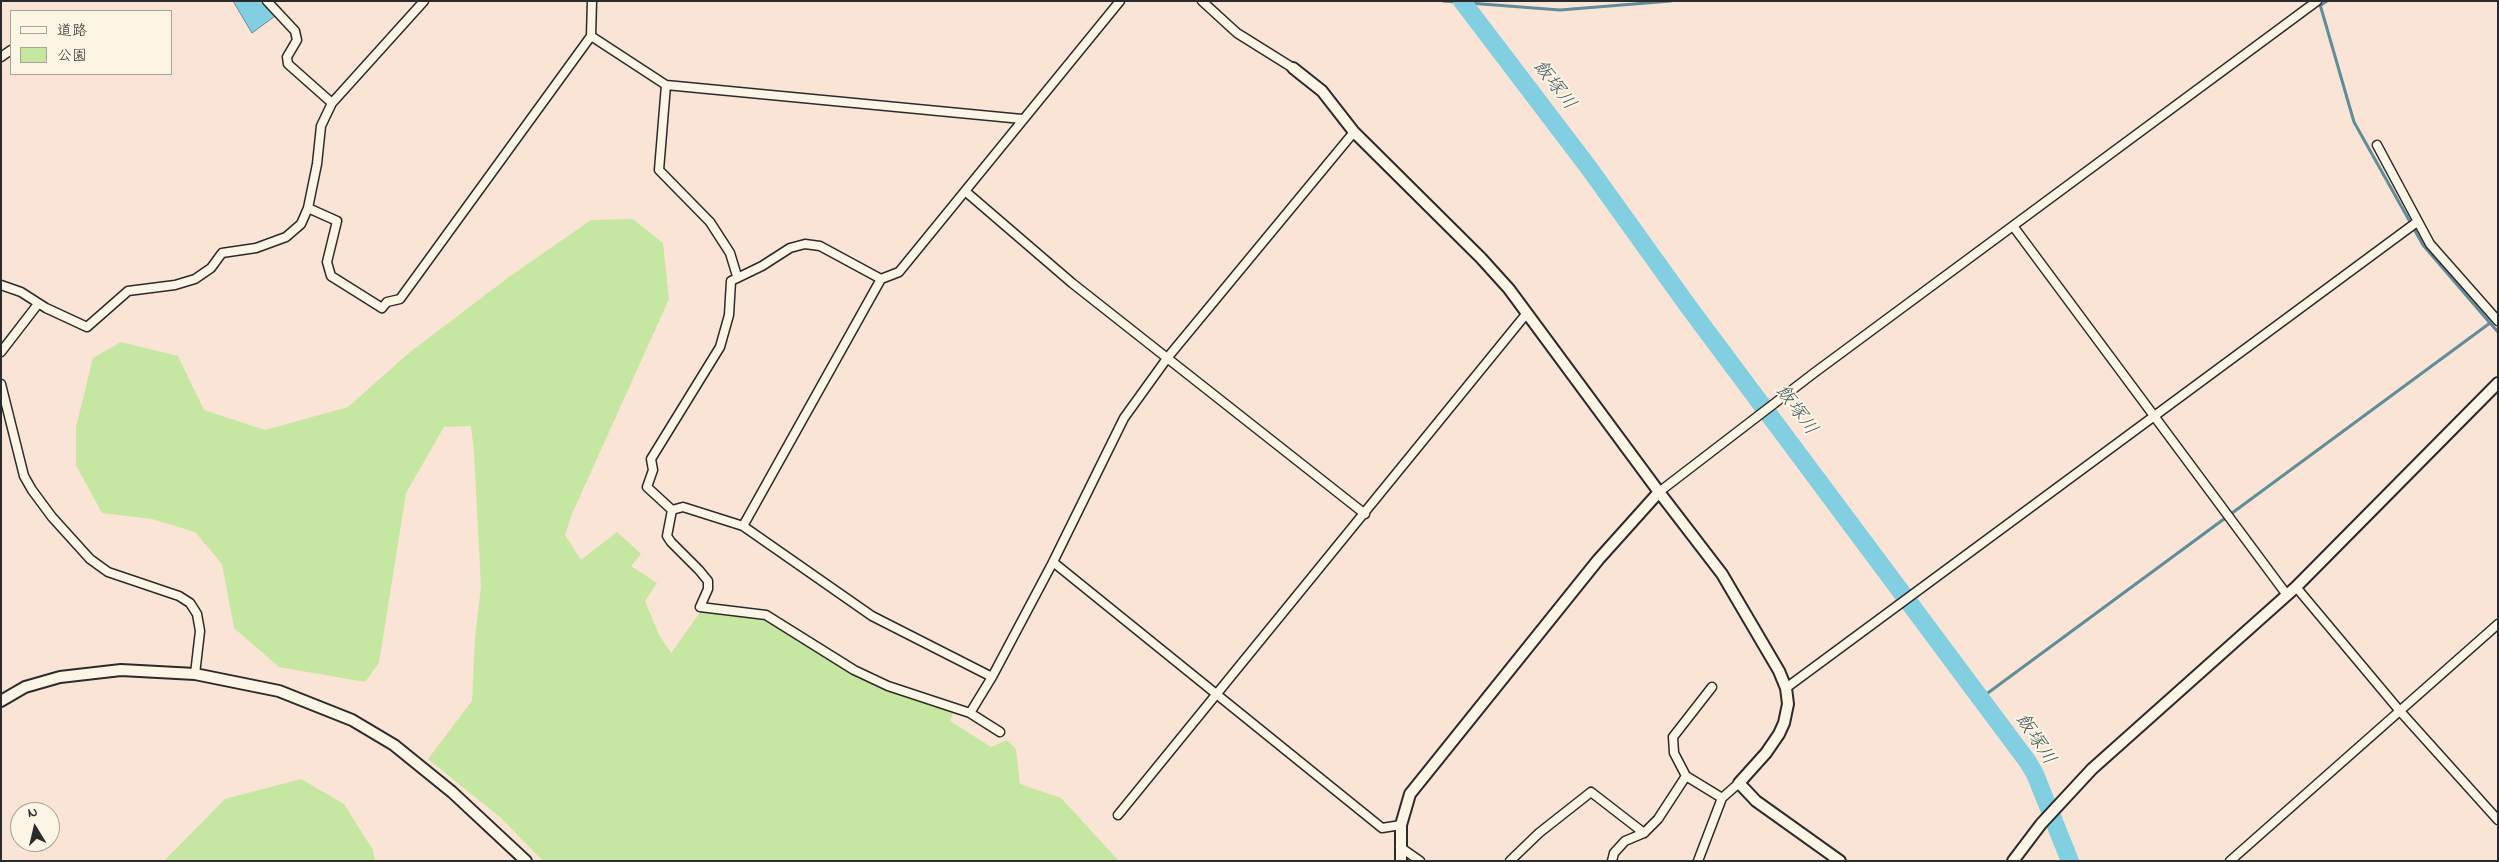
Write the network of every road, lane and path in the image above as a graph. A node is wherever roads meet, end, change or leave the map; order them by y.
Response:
1 (267, 1) edge
2 (424, 1) edge
3 (592, 1) edge
4 (1120, 1) edge
5 (1202, 1) edge
6 (2316, 2) edge
7 (591, 36) junction
8 (1293, 68) joint
9 (666, 85) junction
10 (332, 103) junction
11 (1022, 119) junction
12 (1354, 132) junction
13 (2377, 144) dead end
14 (966, 191) junction
15 (308, 208) junction
16 (2417, 222) junction
17 (2013, 226) junction
18 (737, 276) junction
19 (881, 279) junction
20 (1, 285) edge
21 (38, 304) junction
22 (1527, 313) junction
23 (2498, 321) edge
24 (1, 352) edge
25 (1168, 357) junction
26 (2498, 383) edge
27 (1, 384) edge
28 (2155, 416) junction
29 (1659, 492) junction
30 (672, 510) junction
31 (1365, 514) junction
32 (743, 526) junction
33 (1053, 562) junction
34 (2296, 587) junction
35 (2287, 595) junction
36 (2498, 624) edge
37 (195, 674) junction
38 (992, 677) junction
39 (1712, 687) dead end
40 (1786, 688) junction
41 (1216, 695) junction
42 (1, 701) edge
43 (2399, 710) junction
44 (970, 713) junction
45 (1000, 732) dead end
46 (1686, 776) junction
47 (1739, 783) junction
48 (1722, 798) junction
49 (1118, 814) dead end
50 (2498, 820) edge
51 (1401, 825) junction
52 (1644, 833) junction
53 (1400, 847) junction
54 (526, 861) edge
55 (1400, 861) edge
56 (1420, 861) edge
57 (1510, 861) edge
58 (1612, 861) edge
59 (1698, 861) edge
60 (1840, 861) edge
61 (2014, 861) edge
62 (2230, 861) edge

1 - 10 street
2 - 10 street
3 - 7 street
4 - 11 street
5 - 8 street
6 - 17 street
7 - 9 street
7 - 15 street
8 - 12 street
9 - 11 street
9 - 18 street
10 - 15 street
11 - 14 street
12 - 22 street
12 - 25 street
13 - 16 street
14 - 19 street
14 - 25 street
15 - 21 street
16 - 23 street
16 - 28 street
17 - 28 street
17 - 29 street
18 - 19 street
18 - 30 street
19 - 32 street
20 - 21 street
21 - 24 street
22 - 29 street
22 - 31 street
25 - 31 street
25 - 33 street
26 - 34 street
27 - 37 street
28 - 35 street
28 - 40 street
29 - 40 street
29 - 51 street
30 - 32 street
30 - 44 street
31 - 41 street
32 - 38 street
33 - 38 street
33 - 41 street
34 - 35 street
34 - 43 street
35 - 61 street
36 - 43 street
37 - 42 street
37 - 54 street
38 - 44 street
39 - 46 street
40 - 47 street
41 - 49 street
41 - 51 street
43 - 50 street
43 - 62 street
44 - 45 street
46 - 48 street
46 - 52 street
47 - 48 street
47 - 60 street
48 - 59 street
51 - 53 street
52 - 57 street
52 - 58 street
53 - 55 street
53 - 56 street

